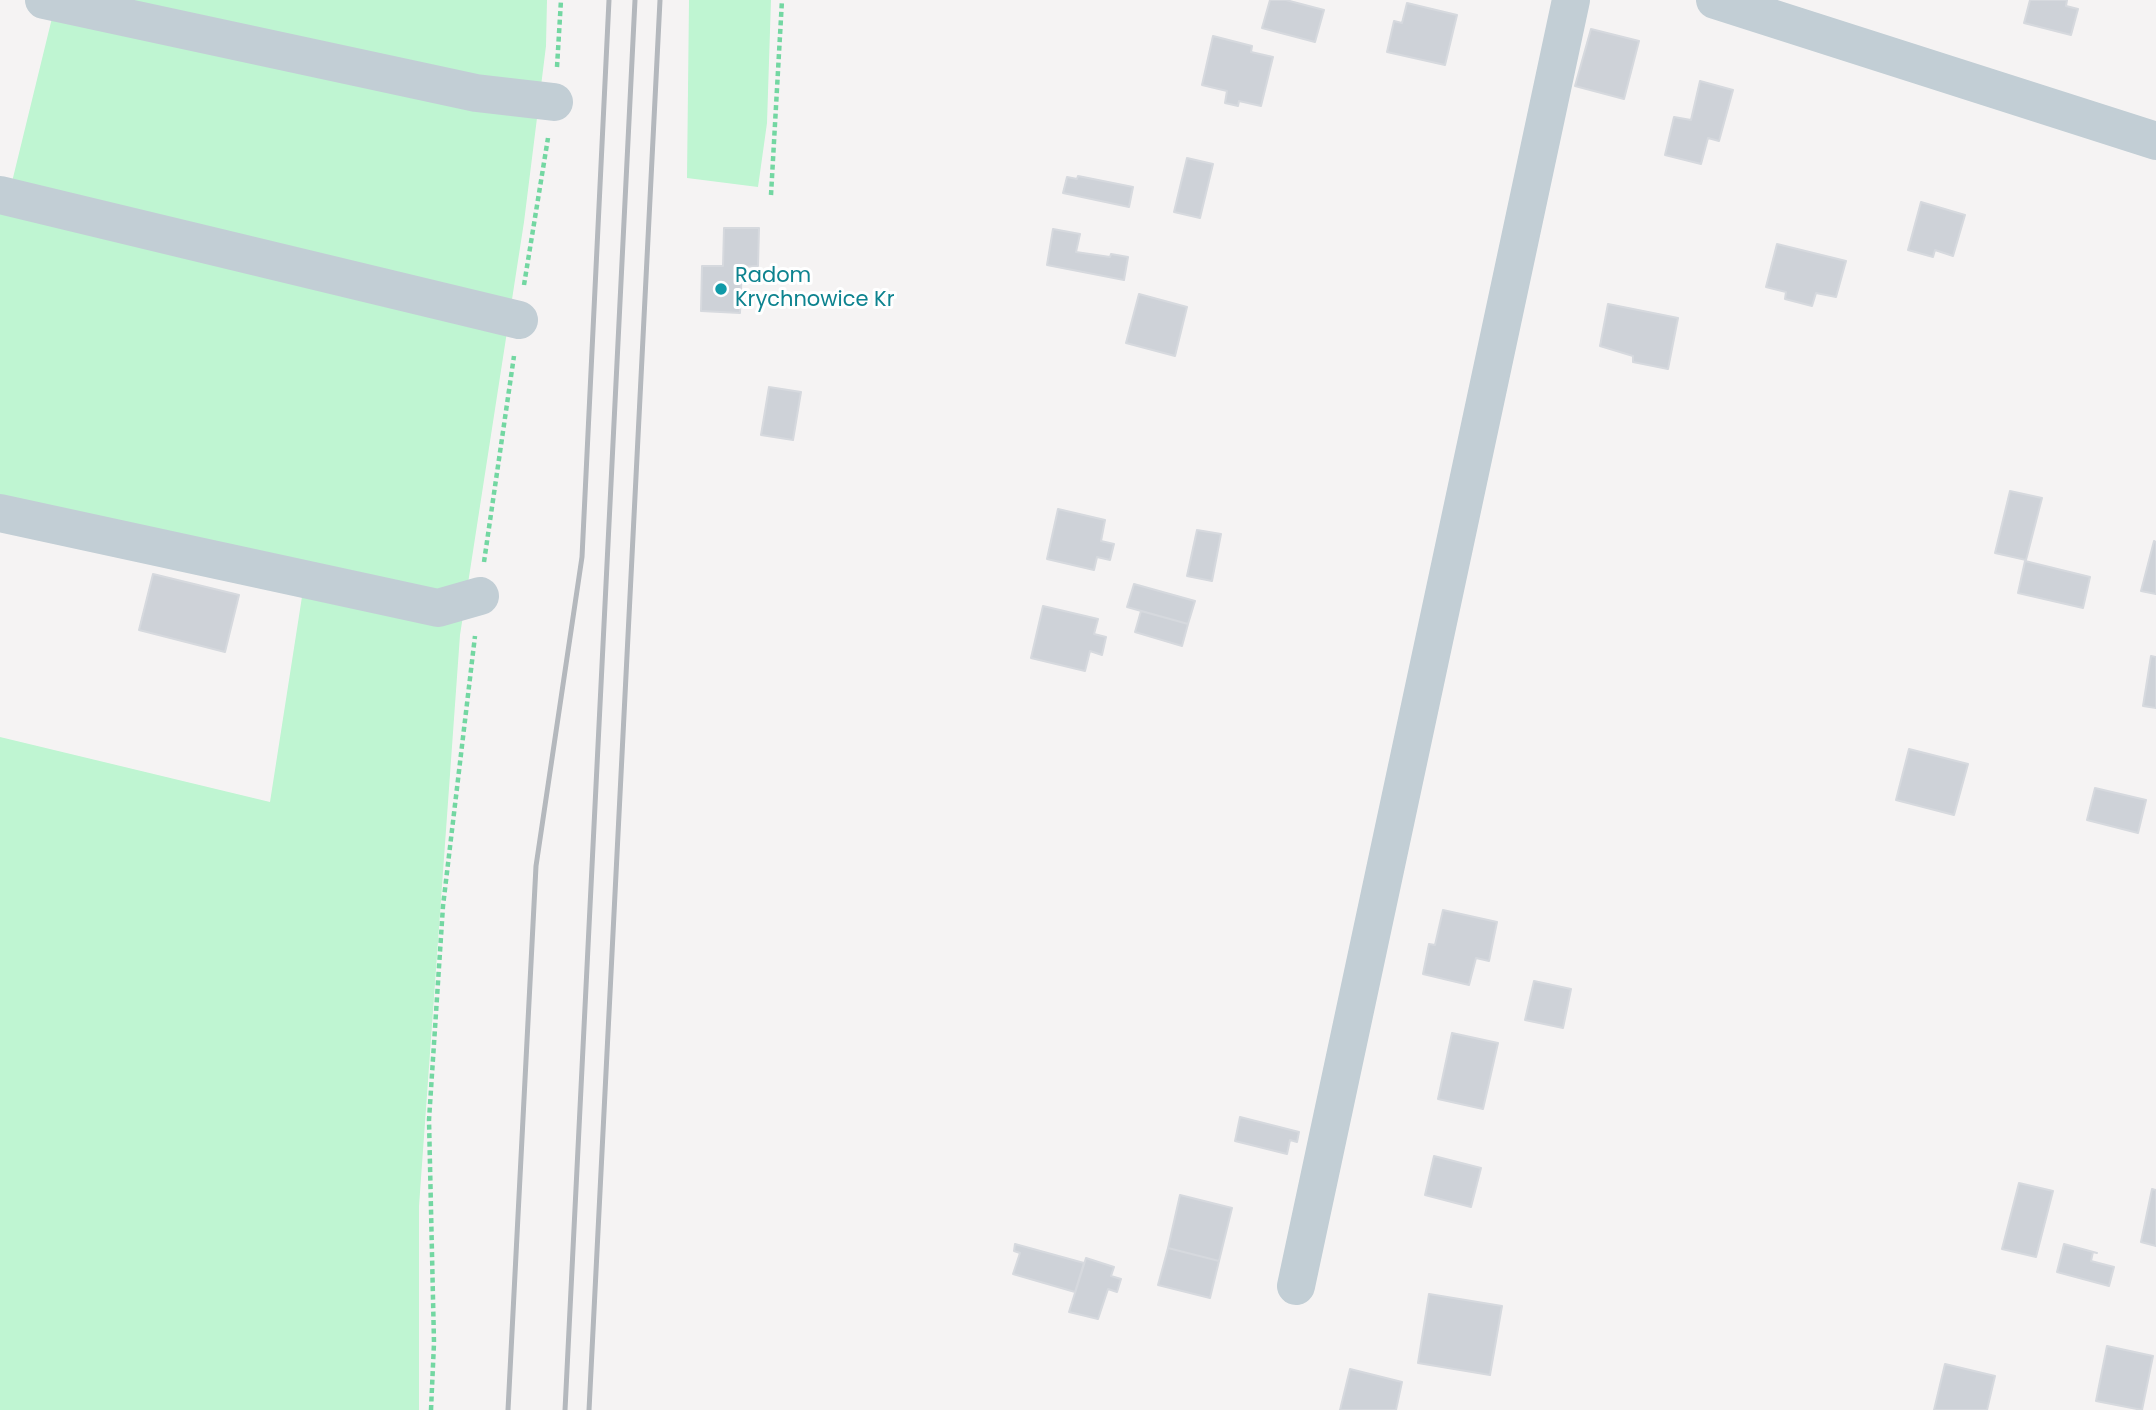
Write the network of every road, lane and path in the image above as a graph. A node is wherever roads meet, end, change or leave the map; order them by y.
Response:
1 (44, 0) edge
2 (561, 0) edge
3 (782, 0) edge
4 (1571, 0) edge
5 (1715, 0) edge
6 (554, 102) junction
7 (2156, 141) edge
8 (0, 195) edge
9 (771, 195) dead end
10 (519, 320) junction
11 (0, 513) edge
12 (480, 596) junction
13 (1296, 1286) dead end
14 (431, 1410) edge

1 - 6 street
2 - 6 path
3 - 9 path
4 - 13 street
5 - 7 street
6 - 10 path
8 - 10 street
10 - 12 path
11 - 12 street
12 - 14 path

